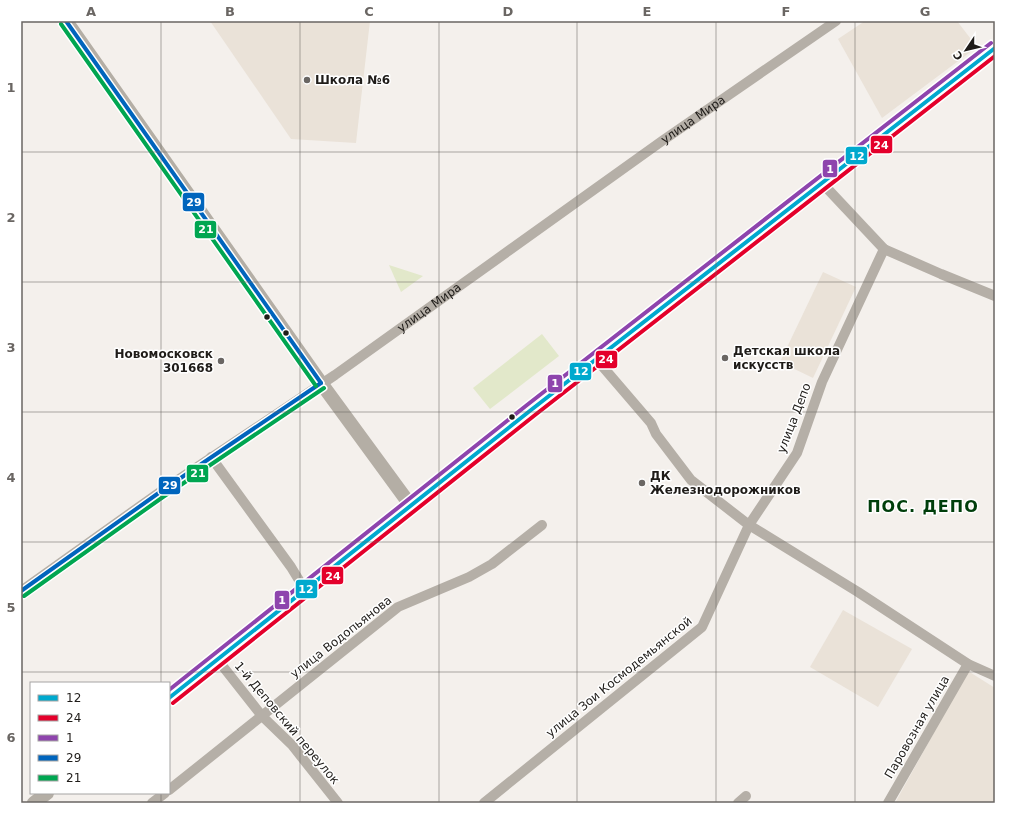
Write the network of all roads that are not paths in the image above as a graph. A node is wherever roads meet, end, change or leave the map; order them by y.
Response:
1 (66, 21) edge
2 (836, 21) edge
3 (995, 48) edge
4 (823, 184) junction
5 (884, 249) junction
6 (995, 296) edge
7 (597, 360) junction
8 (321, 383) junction
9 (211, 457) junction
10 (411, 506) junction
11 (542, 525) dead end
12 (749, 525) junction
13 (305, 590) junction
14 (21, 591) edge
15 (218, 659) junction
16 (968, 664) junction
17 (995, 676) edge
18 (170, 697) edge
19 (262, 716) junction
20 (170, 789) edge
21 (46, 794) edge
22 (164, 794) edge
23 (746, 796) dead end
24 (34, 803) edge
25 (152, 803) edge
26 (338, 803) edge
27 (484, 803) edge
28 (738, 803) edge
29 (888, 803) edge

1 - 8 main road
2 - 8 street, улица Мира
3 - 4 main road
4 - 5 street
4 - 7 main road
5 - 6 street
5 - 12 street, улица Депо
7 - 10 main road
7 - 12 street
8 - 9 street, улица Мира
8 - 10 main road
9 - 13 street
9 - 14 street, улица Мира
10 - 13 main road
11 - 19 street, улица Водопьянова
12 - 16 street
12 - 27 street, улица Зои Космодемьянской
13 - 15 main road
15 - 18 main road
15 - 19 street, 1-й Деповский переулок
16 - 17 street
16 - 29 street, Паровозная улица
19 - 20 street, улица Водопьянова
19 - 26 street, 1-й Деповский переулок
21 - 24 main road
22 - 25 street
23 - 28 street

